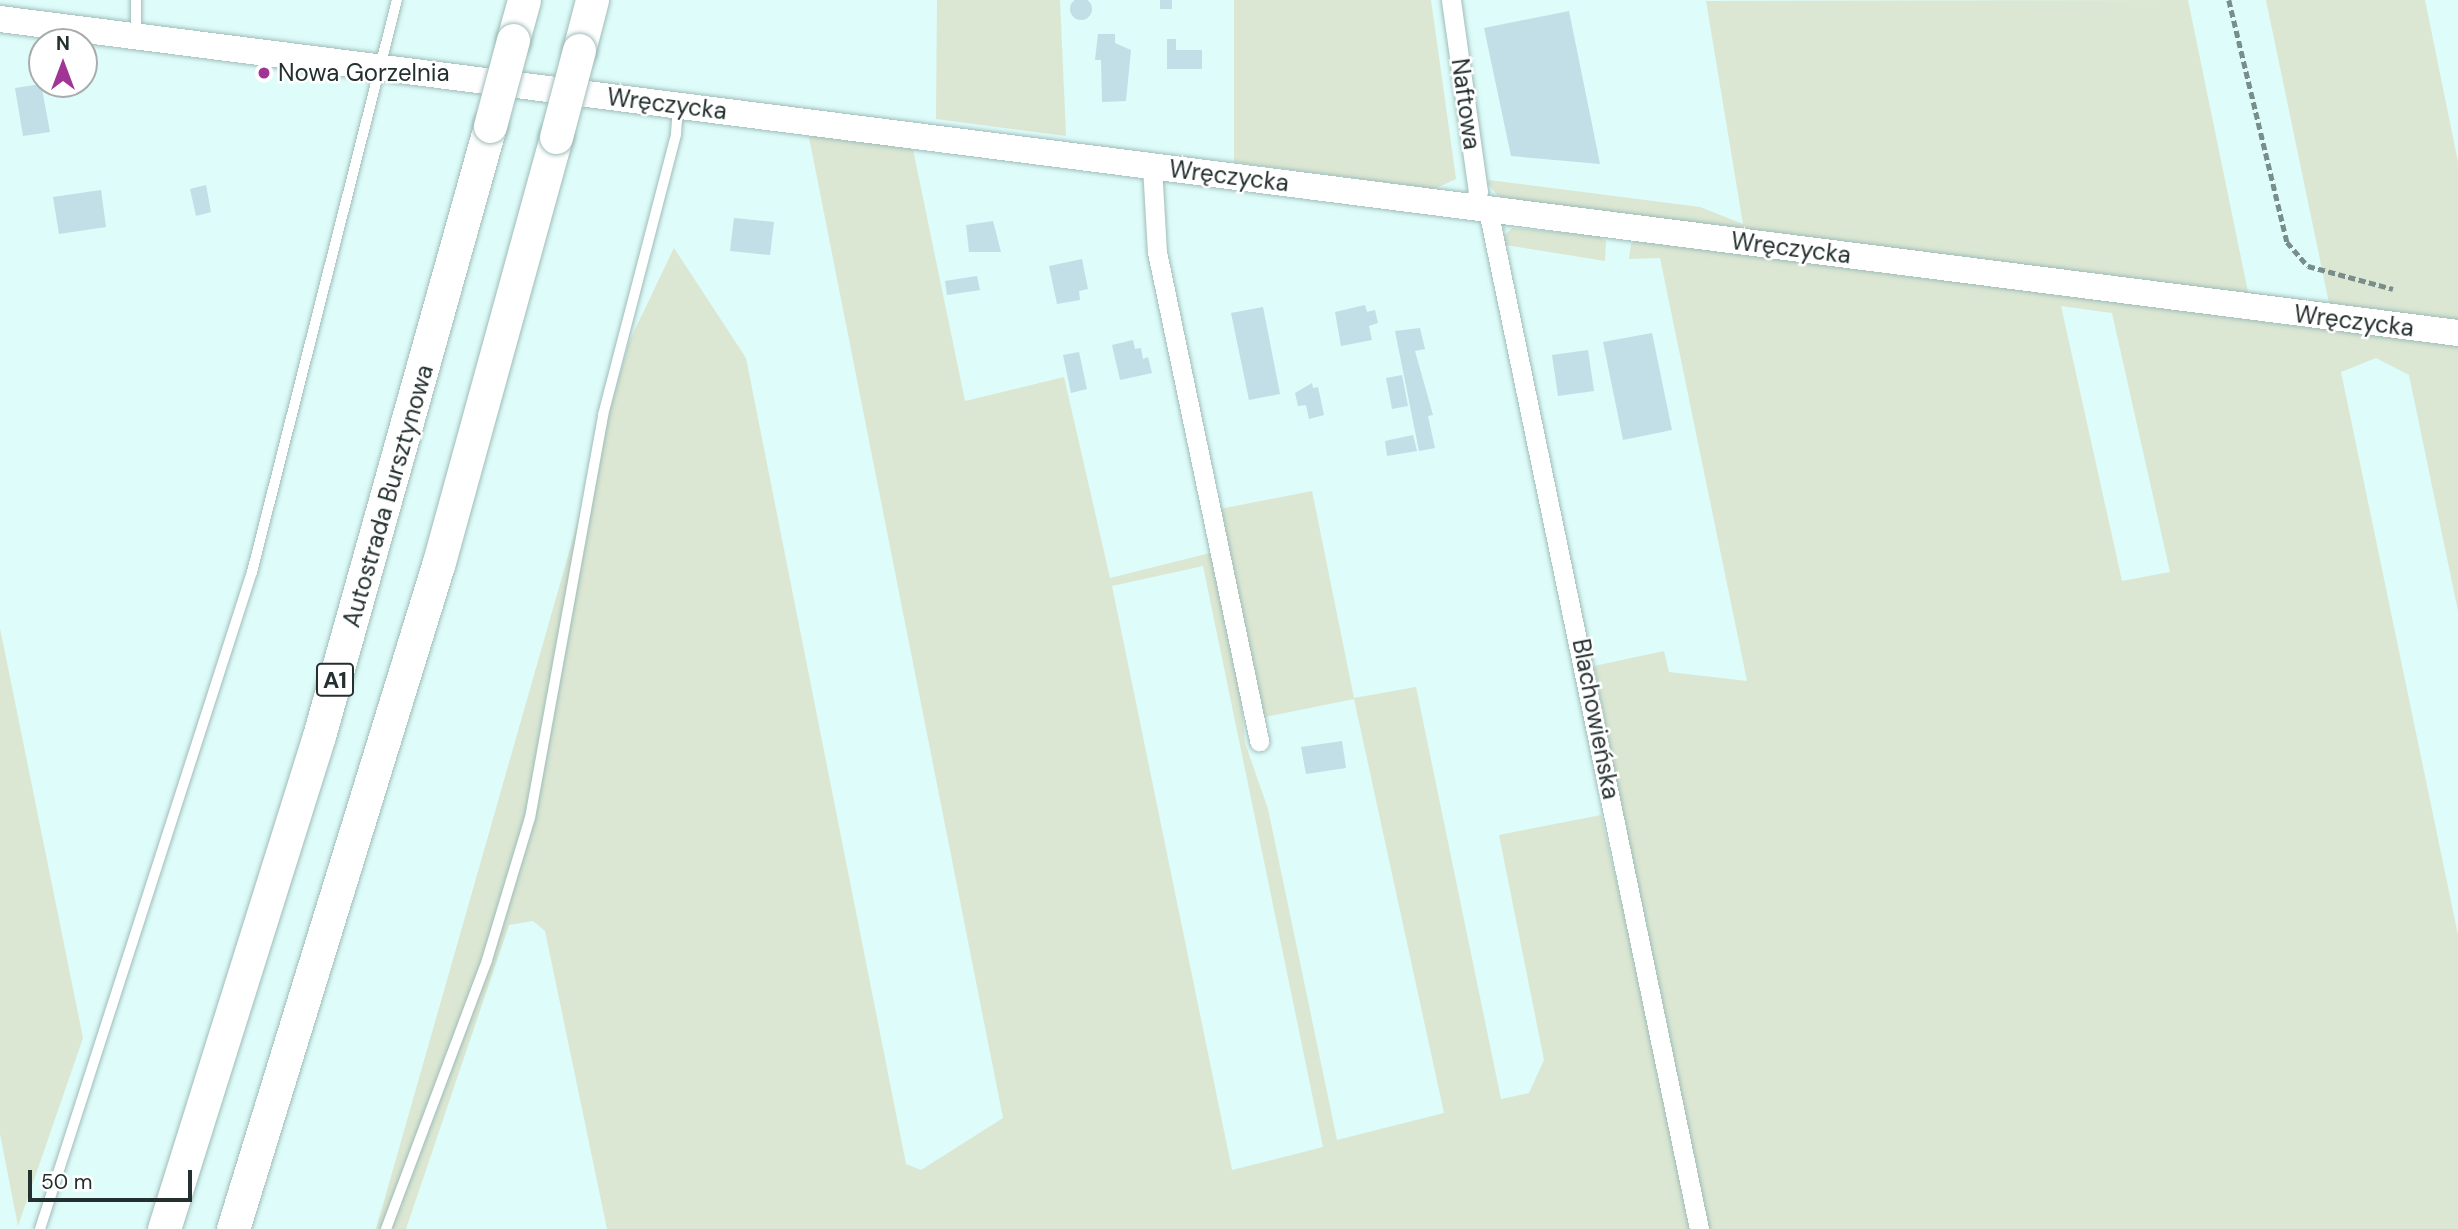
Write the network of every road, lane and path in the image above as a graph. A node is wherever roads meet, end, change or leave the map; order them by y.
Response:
1 (136, 0) edge
2 (397, 0) edge
3 (524, 0) edge
4 (592, 0) edge
5 (1451, 0) edge
6 (2229, 0) edge
7 (0, 19) edge
8 (136, 37) junction
9 (383, 68) junction
10 (678, 106) junction
11 (1152, 166) junction
12 (1481, 209) junction
13 (2393, 289) dead end
14 (2458, 333) edge
15 (1259, 741) dead end
16 (40, 1229) edge
17 (164, 1229) edge
18 (233, 1229) edge
19 (386, 1229) edge
20 (1699, 1229) edge

1 - 8 lane
2 - 9 lane
3 - 17 highway, Autostrada Bursztynowa / A1, bridge
4 - 18 highway, bridge
5 - 12 street, Naftowa
6 - 13 path
7 - 8 main road, Wręczycka
8 - 9 main road, Wręczycka
9 - 10 main road, Wręczycka
9 - 16 lane
10 - 11 main road, Wręczycka
10 - 19 lane
11 - 12 main road, Wręczycka
11 - 15 street
12 - 14 main road, Wręczycka
12 - 20 street, Blachowieńska

